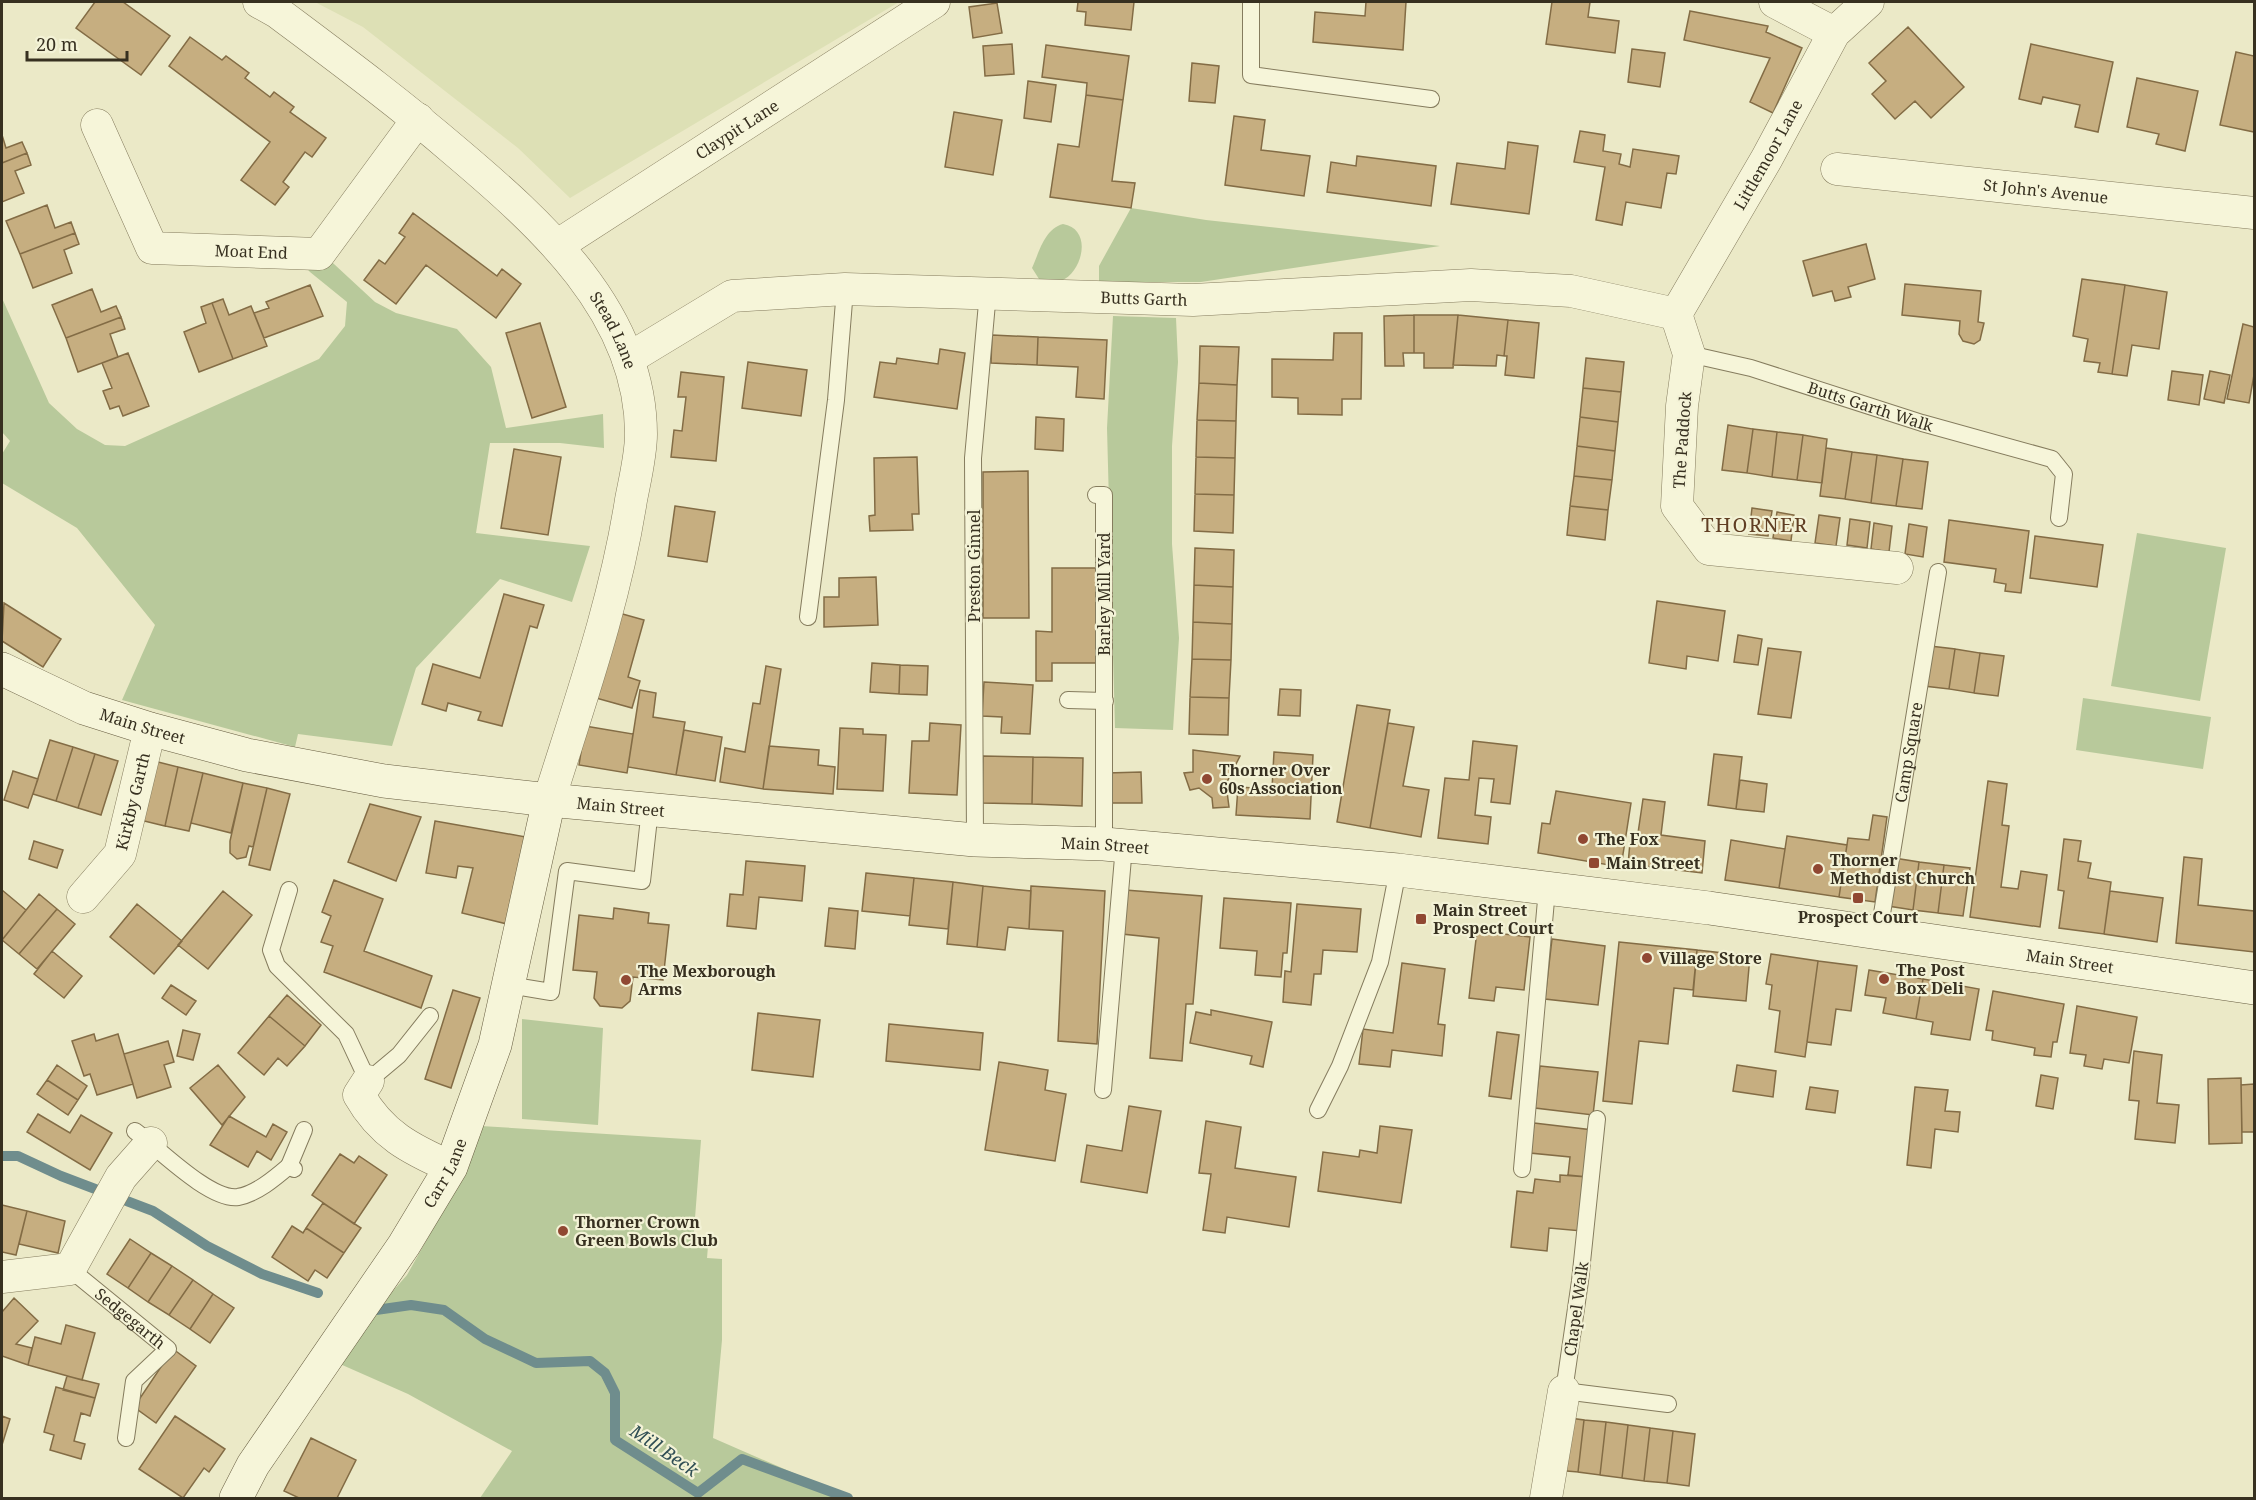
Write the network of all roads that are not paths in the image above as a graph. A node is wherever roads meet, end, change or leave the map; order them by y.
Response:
1 (259, 2) edge
2 (1251, 2) edge
3 (1775, 2) edge
4 (1868, 2) edge
5 (925, 7) edge
6 (1834, 33) junction
7 (1431, 99) dead end
8 (418, 119) junction
9 (97, 125) dead end
10 (1837, 169) dead end
11 (2254, 213) edge
12 (558, 245) junction
13 (845, 289) junction
14 (988, 292) junction
15 (1676, 314) junction
16 (1689, 354) junction
17 (628, 359) junction
18 (1096, 495) dead end
19 (2059, 518) dead end
20 (1897, 568) dead end
21 (1938, 572) dead end
22 (808, 617) dead end
23 (2, 669) edge
24 (1068, 700) dead end
25 (1105, 701) junction
26 (150, 729) junction
27 (549, 800) junction
28 (650, 809) junction
29 (975, 840) junction
30 (1114, 845) junction
31 (1398, 870) junction
32 (1547, 889) junction
33 (289, 890) dead end
34 (83, 897) dead end
35 (1879, 932) junction
36 (508, 985) junction
37 (2254, 988) edge
38 (430, 1016) dead end
39 (368, 1081) junction
40 (1103, 1090) dead end
41 (1318, 1110) dead end
42 (1597, 1119) dead end
43 (304, 1130) dead end
44 (143, 1137) joint
45 (451, 1167) junction
46 (1522, 1169) dead end
47 (70, 1269) junction
48 (2, 1277) edge
49 (1564, 1391) junction
50 (1668, 1404) dead end
51 (126, 1438) dead end
52 (236, 1498) edge
53 (1546, 1498) edge

1 - 8 street, Stead Lane
2 - 7 lane
3 - 6 street
4 - 6 street, Littlemoor Lane
5 - 12 street, Claypit Lane
6 - 15 street, Littlemoor Lane
8 - 9 street, Moat End
8 - 12 street, Stead Lane
10 - 11 street, St John's Avenue
12 - 17 street, Stead Lane
13 - 14 street, Butts Garth
13 - 17 street, Butts Garth
13 - 22 lane
14 - 15 street, Butts Garth
14 - 29 lane, Preston Ginnel
15 - 16 street, The Paddock
16 - 19 lane, Butts Garth Walk
16 - 20 street, The Paddock
17 - 27 street, Stead Lane
18 - 25 lane, Barley Mill Yard
21 - 35 lane, Camp Square
23 - 26 street, Main Street
24 - 25 lane
25 - 30 lane, Barley Mill Yard
26 - 27 street, Main Street
26 - 34 street, Kirkby Garth
27 - 28 street, Main Street
27 - 36 street, Carr Lane
28 - 29 street, Main Street
28 - 36 lane
29 - 30 street, Main Street
30 - 31 street, Main Street
30 - 40 lane, Barley Mill Yard
31 - 32 street, Main Street
31 - 41 lane
32 - 35 street, Main Street
32 - 46 lane
33 - 39 lane
35 - 37 street, Main Street
36 - 45 street, Carr Lane
38 - 39 lane
39 - 45 street
42 - 49 lane, Chapel Walk
43 - 44 lane
44 - 47 street
45 - 52 street, Carr Lane
47 - 48 street
47 - 51 lane, Sedgegarth
49 - 50 lane
49 - 53 street, Chapel Walk

